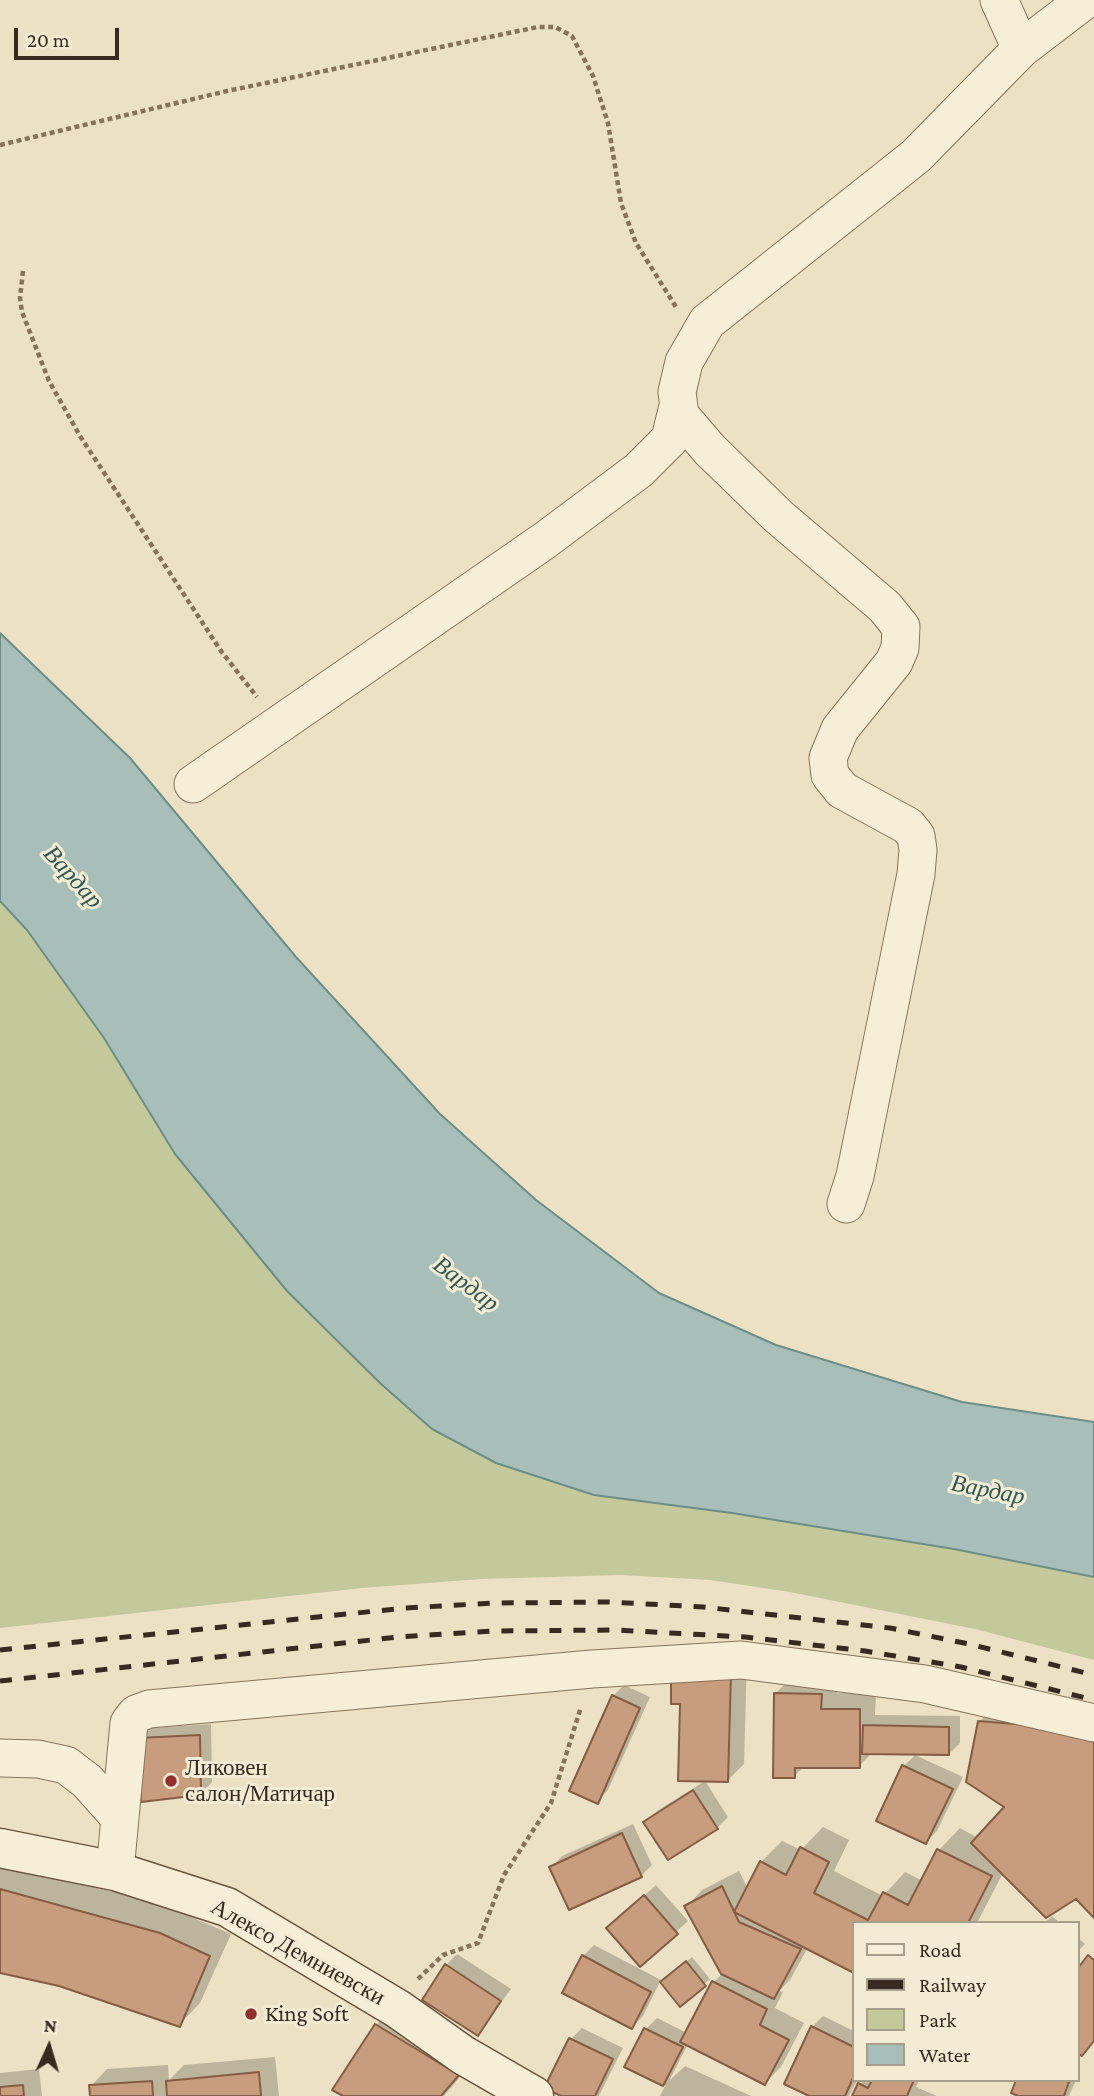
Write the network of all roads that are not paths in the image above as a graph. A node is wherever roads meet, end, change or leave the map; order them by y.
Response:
1 (999, 0) edge
2 (1085, 0) edge
3 (1021, 49) junction
4 (678, 406) junction
5 (192, 785) dead end
6 (846, 1204) dead end
7 (1094, 1723) edge
8 (0, 1758) edge
9 (120, 1818) junction
10 (0, 1848) edge
11 (115, 1871) junction
12 (463, 2055) junction
13 (478, 2096) edge
14 (534, 2096) edge

1 - 3 street
2 - 3 street
3 - 4 street
4 - 5 street
4 - 6 street
7 - 9 street
8 - 9 street
9 - 11 street
10 - 11 main road, Алексо Демниевски
11 - 12 main road, Алексо Демниевски
12 - 13 main road
12 - 14 main road, Алексо Демниевски

